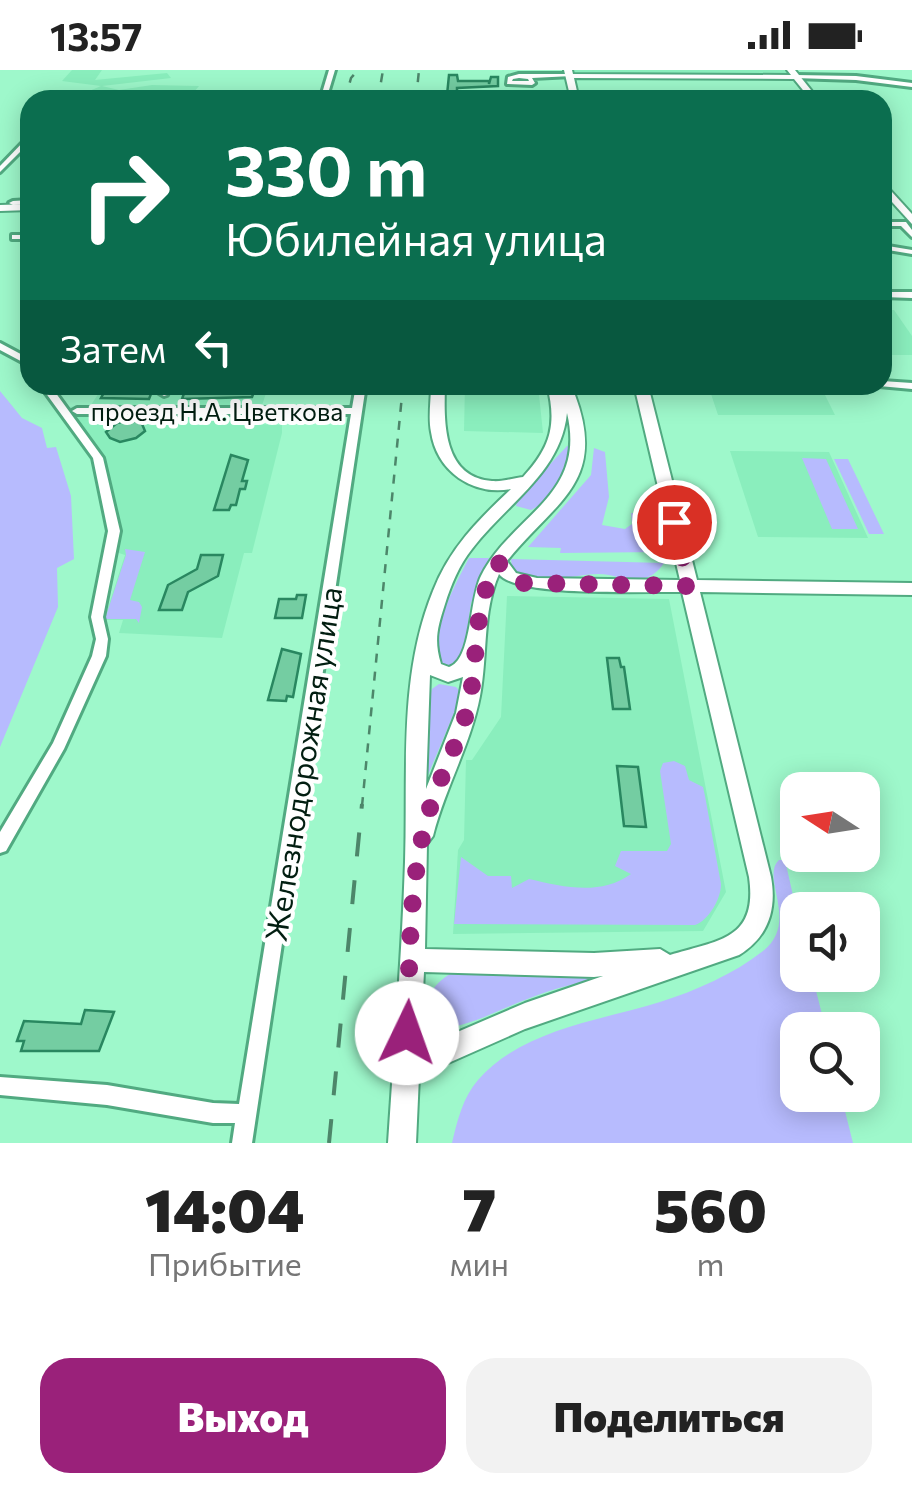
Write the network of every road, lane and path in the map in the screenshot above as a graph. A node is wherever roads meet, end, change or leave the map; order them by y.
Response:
1 (568, 73) edge
2 (794, 74) edge
3 (519, 76) junction
4 (550, 76) junction
5 (912, 76) edge
6 (891, 79) junction
7 (532, 84) junction
8 (912, 85) edge
9 (20, 148) edge
10 (0, 170) edge
11 (892, 196) edge
12 (912, 220) edge
13 (892, 224) edge
14 (912, 235) edge
15 (15, 236) dead end
16 (20, 236) edge
17 (52, 395) edge
18 (359, 395) edge
19 (438, 395) edge
20 (557, 395) edge
21 (567, 395) edge
22 (643, 395) edge
23 (78, 410) dead end
24 (357, 411) junction
25 (530, 476) junction
26 (485, 523) junction
27 (520, 535) junction
28 (498, 562) junction
29 (689, 586) junction
30 (912, 588) edge
31 (427, 639) junction
32 (476, 647) junction
33 (0, 846) edge
34 (416, 860) junction
35 (689, 959) junction
36 (410, 960) junction
37 (405, 1069) junction
38 (0, 1086) edge
39 (247, 1114) junction
40 (242, 1143) edge
41 (402, 1143) edge

1 - 2 main road
1 - 4 street
2 - 6 street
3 - 4 street
3 - 7 street
3 - 7 street
4 - 7 street
5 - 6 street
6 - 8 street
9 - 10 street
11 - 12 main road
13 - 14 street
15 - 16 street
17 - 33 street
18 - 24 street, Железнодорожная улица
19 - 25 main road
20 - 25 main road
21 - 27 main road
22 - 29 main road
23 - 24 street, проезд Н.А. Цветкова
24 - 39 street, Железнодорожная улица
25 - 26 main road
26 - 27 main road
26 - 31 main road
27 - 28 main road
28 - 29 main road
28 - 32 main road
29 - 30 main road
29 - 35 main road
31 - 32 main road
31 - 34 main road
32 - 34 main road
34 - 36 main road
35 - 36 main road
35 - 37 main road
36 - 37 main road
37 - 41 main road
38 - 39 street
39 - 40 street, Железнодорожная улица

